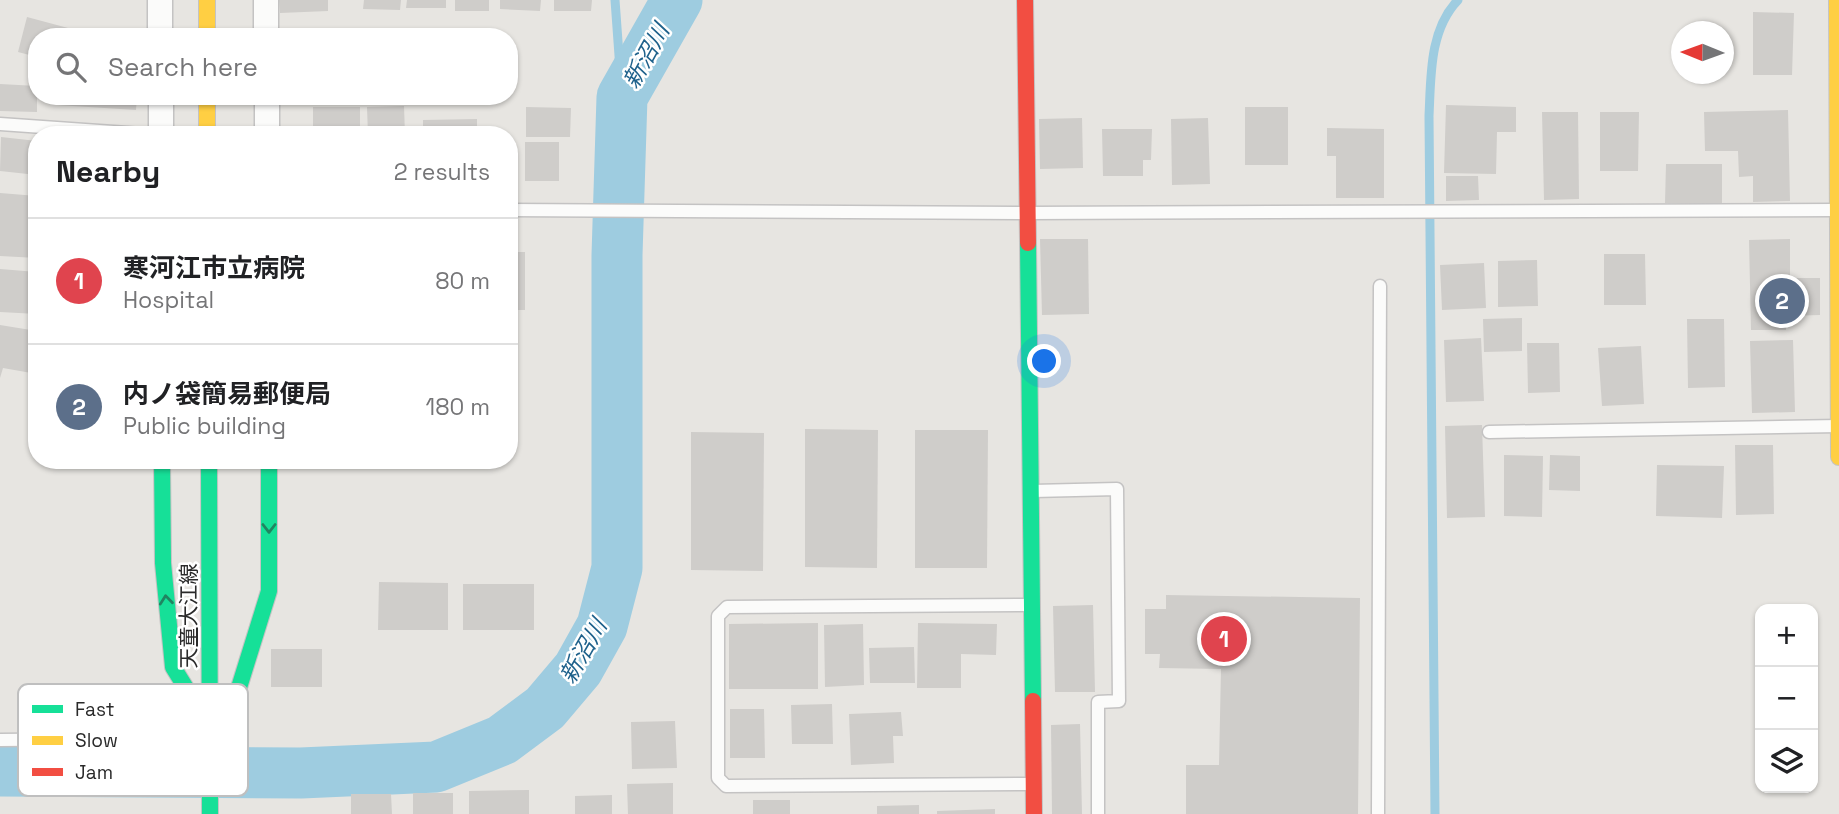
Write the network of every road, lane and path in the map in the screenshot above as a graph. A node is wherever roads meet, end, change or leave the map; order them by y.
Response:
1 (160, 0) edge
2 (207, 0) edge
3 (266, 0) edge
4 (1026, 0) edge
5 (1837, 0) edge
6 (160, 28) edge
7 (207, 28) edge
8 (266, 28) edge
9 (160, 105) edge
10 (207, 105) edge
11 (267, 105) edge
12 (0, 124) edge
13 (29, 126) edge
14 (159, 126) edge
15 (207, 126) edge
16 (267, 126) edge
17 (518, 210) edge
18 (1839, 210) edge
19 (1028, 213) junction
20 (1380, 286) dead end
21 (1839, 426) edge
22 (1489, 432) dead end
23 (1839, 457) edge
24 (162, 469) edge
25 (209, 469) edge
26 (269, 469) edge
27 (1032, 491) junction
28 (1032, 605) junction
29 (182, 684) edge
30 (210, 684) edge
31 (240, 684) edge
32 (0, 740) edge
33 (18, 740) edge
34 (1034, 784) junction
35 (1034, 814) edge
36 (1098, 814) edge
37 (1378, 814) edge

1 - 6 street
2 - 7 street
3 - 8 street
4 - 19 street
5 - 18 street
9 - 14 street
10 - 15 street
11 - 16 street
12 - 13 lane
17 - 19 lane
18 - 19 lane
18 - 21 street
19 - 27 street
20 - 37 lane
21 - 22 lane
21 - 23 street
29 -> 24 street
25 - 30 street, 天童大江線
26 -> 31 street
27 - 28 street
27 - 36 lane
28 - 34 street
28 - 34 lane
32 - 33 lane
34 - 35 street

